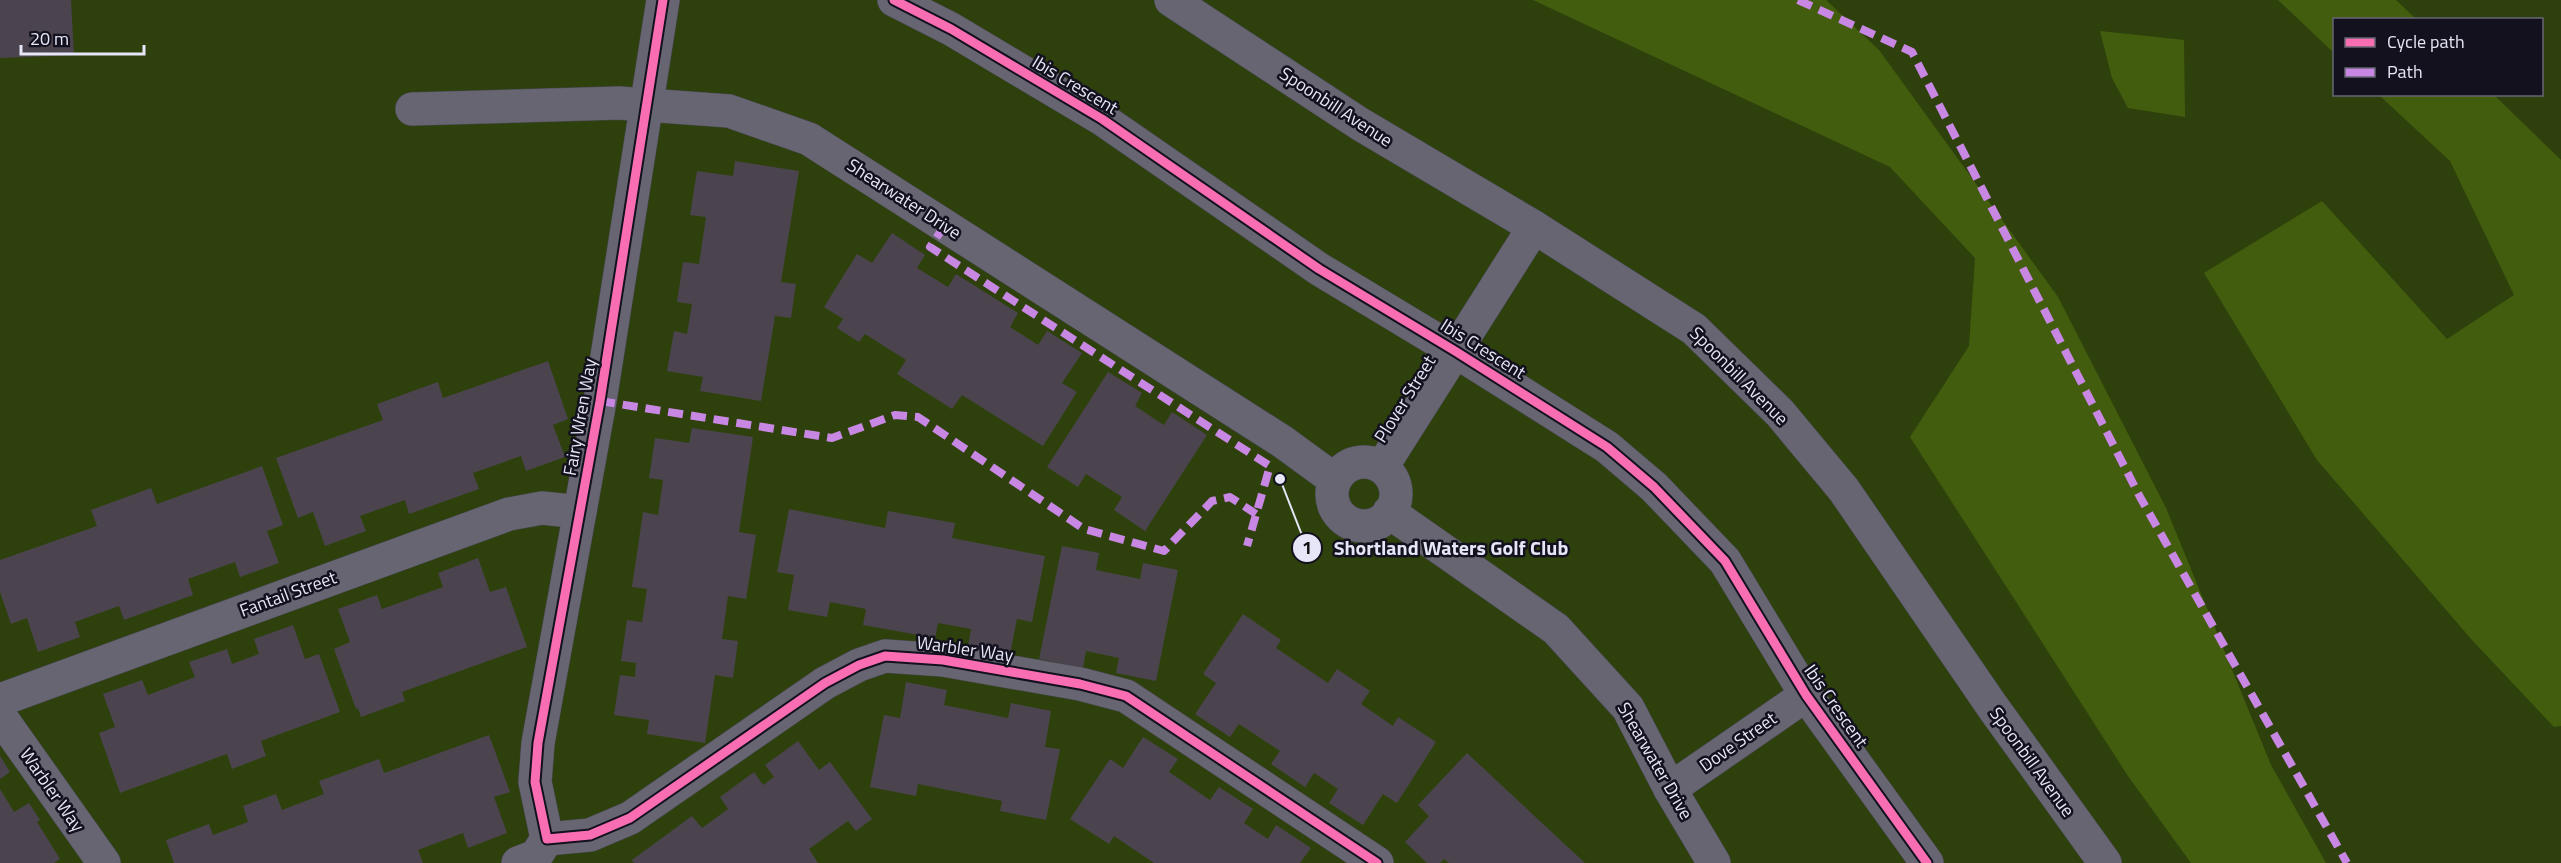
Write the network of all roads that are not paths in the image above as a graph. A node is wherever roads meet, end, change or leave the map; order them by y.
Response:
1 (663, 0) edge
2 (894, 0) edge
3 (1172, 0) edge
4 (649, 105) junction
5 (412, 109) dead end
6 (1534, 227) junction
7 (1455, 351) junction
8 (1382, 467) junction
9 (1335, 480) junction
10 (580, 512) junction
11 (1389, 512) junction
12 (1806, 695) junction
13 (0, 700) edge
14 (0, 716) edge
15 (1670, 789) junction
16 (547, 839) junction
17 (104, 863) edge
18 (518, 863) edge
19 (1377, 863) edge
20 (1714, 863) edge
21 (1927, 863) edge
22 (2104, 863) edge

1 - 4 street, Fairy Wren Way
2 - 7 street, Ibis Crescent
3 - 6 street, Spoonbill Avenue
4 - 5 street, Shearwater Drive
4 - 9 street, Shearwater Drive
4 - 10 street, Fairy Wren Way
6 - 7 street, Plover Street
6 - 22 street, Spoonbill Avenue
7 - 8 street, Plover Street
7 - 12 street, Ibis Crescent
8 - 9 street
8 - 11 street
9 - 11 street
10 - 13 street, Fantail Street
10 - 16 street, Fairy Wren Way
11 - 15 street, Shearwater Drive
12 - 15 street, Dove Street
12 - 21 street, Ibis Crescent
14 - 17 street, Warbler Way
15 - 20 street, Shearwater Drive
16 - 18 street
16 - 19 street, Warbler Way

